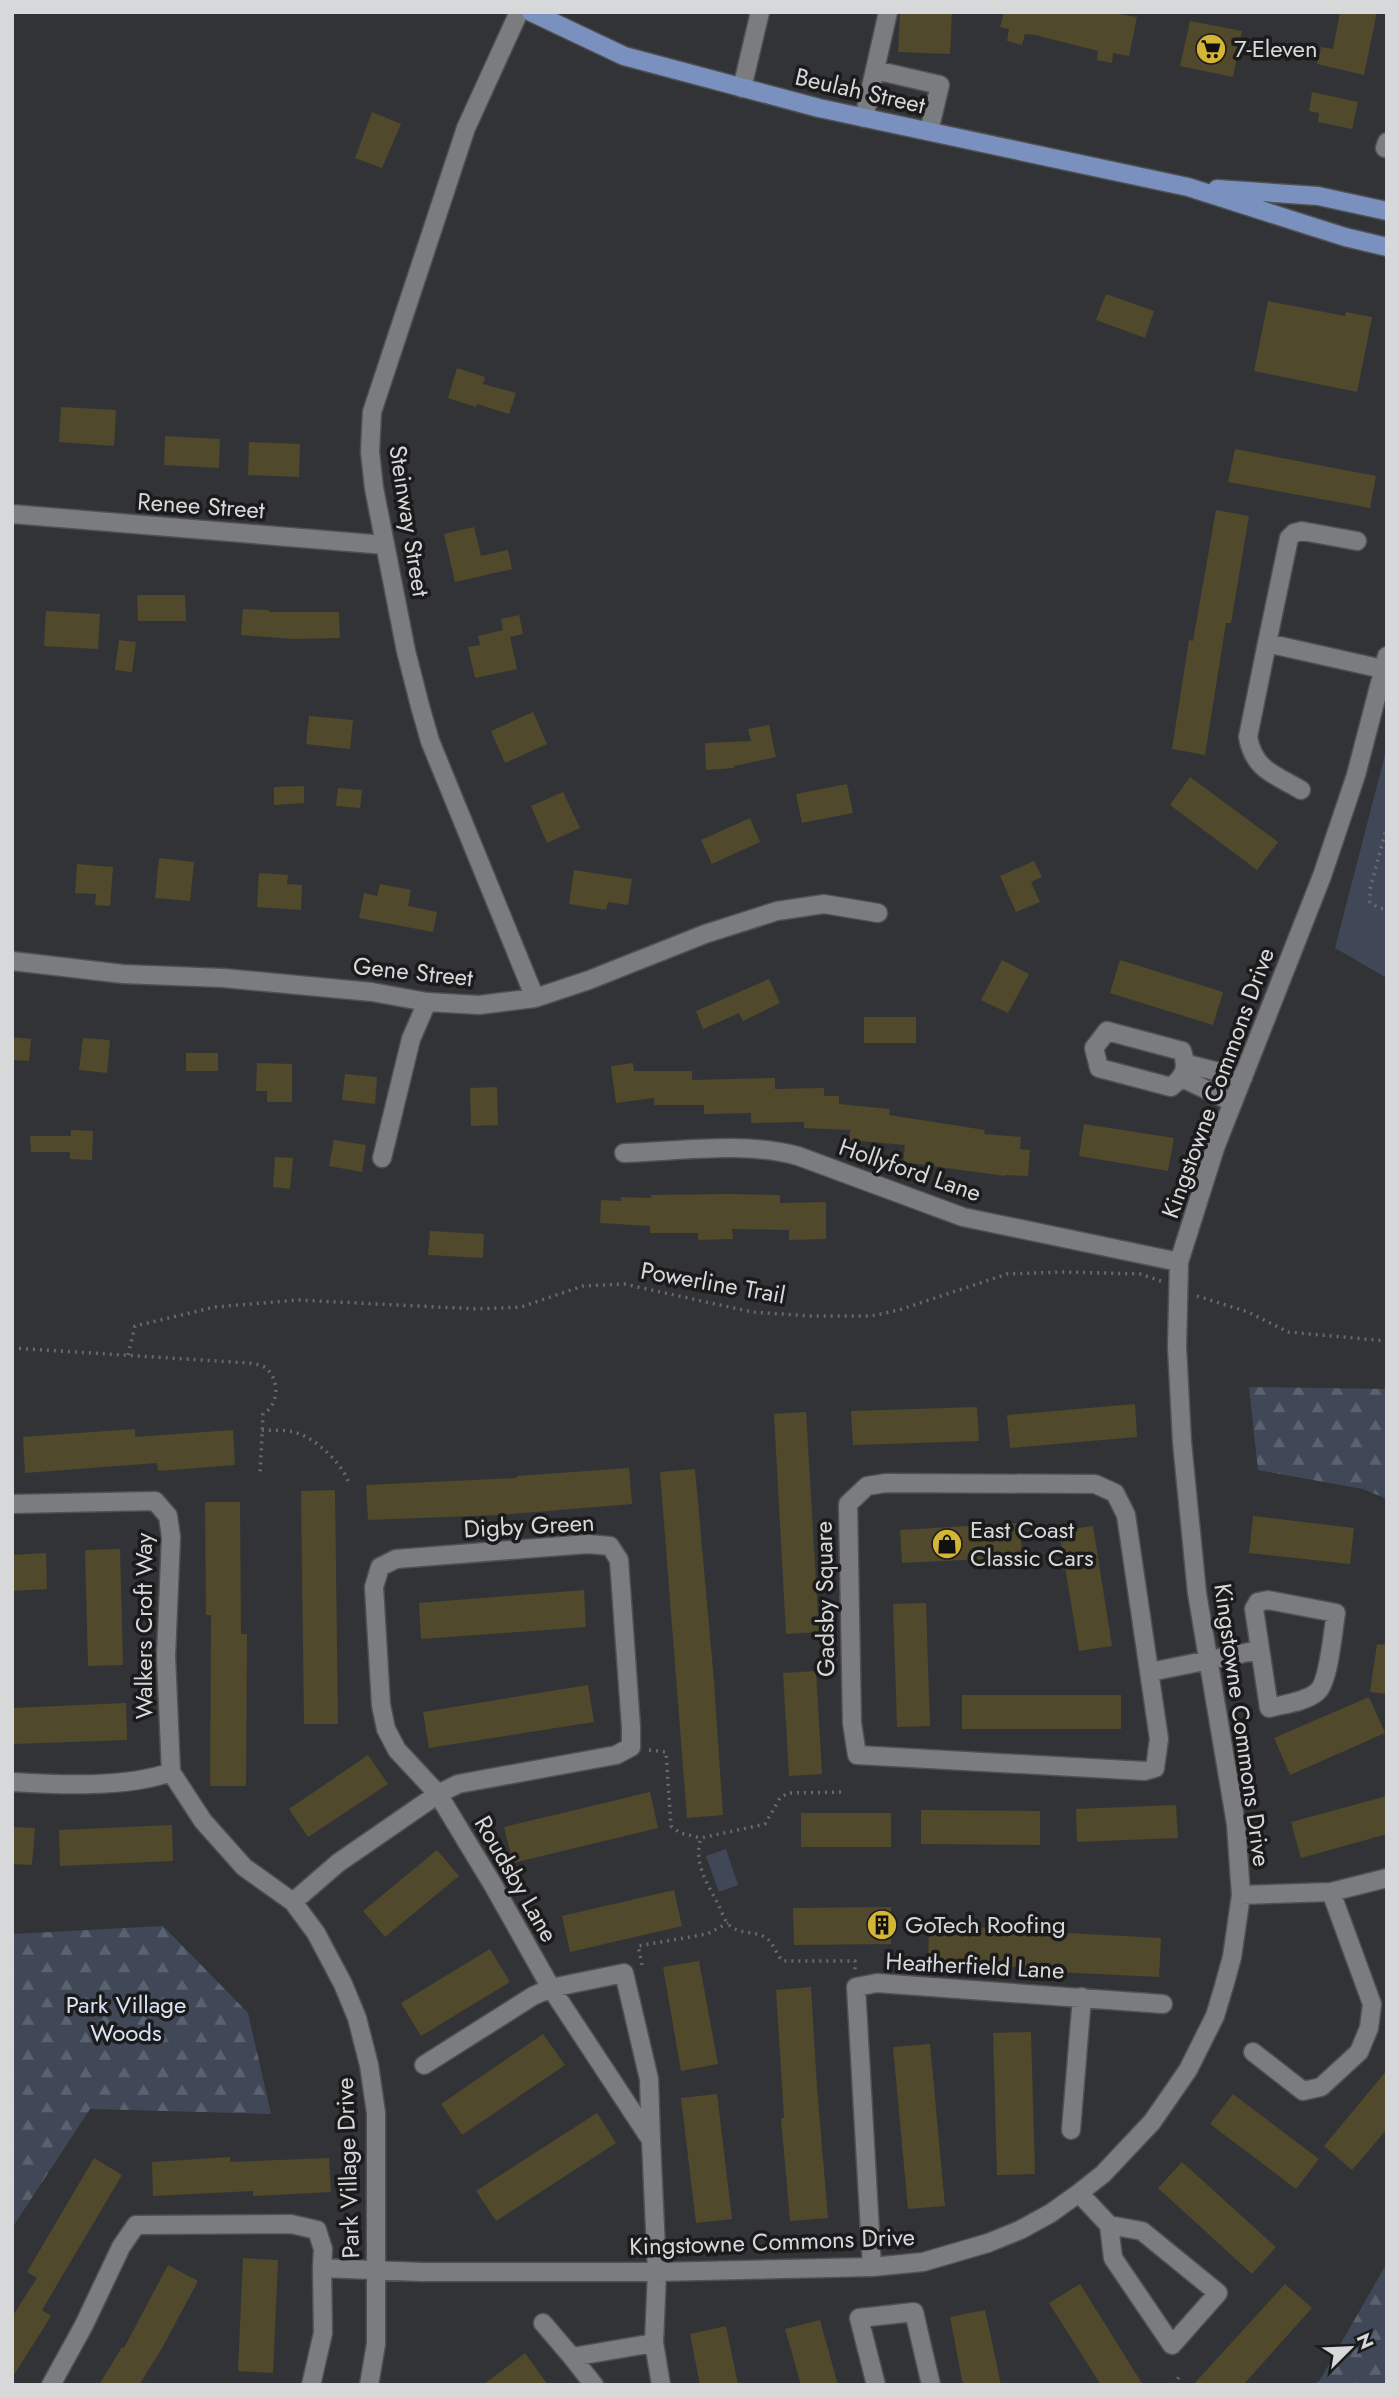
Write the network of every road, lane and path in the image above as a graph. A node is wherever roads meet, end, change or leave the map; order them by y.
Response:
1 (519, 12) edge
2 (531, 12) edge
3 (760, 12) edge
4 (888, 12) edge
5 (875, 70) junction
6 (742, 88) junction
7 (864, 118) junction
8 (929, 131) junction
9 (1188, 187) junction
10 (1387, 211) edge
11 (1387, 247) edge
12 (12, 514) edge
13 (1357, 541) dead end
14 (385, 545) junction
15 (1267, 643) junction
16 (1386, 665) edge
17 (1301, 790) dead end
18 (1387, 826) edge
19 (1387, 910) edge
20 (878, 913) dead end
21 (12, 961) edge
22 (535, 998) junction
23 (427, 1002) junction
24 (1185, 1071) junction
25 (1242, 1078) junction
26 (1232, 1102) junction
27 (624, 1153) dead end
28 (382, 1158) dead end
29 (1179, 1262) junction
30 (1178, 1287) junction
31 (1387, 1341) edge
32 (12, 1348) edge
33 (128, 1355) junction
34 (262, 1430) junction
35 (260, 1476) dead end
36 (349, 1483) dead end
37 (12, 1504) edge
38 (1259, 1650) junction
39 (1209, 1660) junction
40 (1150, 1672) junction
41 (631, 1747) junction
42 (171, 1772) junction
43 (12, 1783) edge
44 (841, 1792) dead end
45 (438, 1794) junction
46 (701, 1838) junction
47 (1387, 1878) edge
48 (1331, 1892) junction
49 (1241, 1895) junction
50 (293, 1902) junction
51 (728, 1923) junction
52 (624, 1973) junction
53 (856, 1987) junction
54 (551, 1989) junction
55 (1082, 1997) junction
56 (1163, 2004) dead end
57 (1253, 2052) dead end
58 (424, 2065) dead end
59 (1071, 2130) dead end
60 (651, 2140) junction
61 (1079, 2193) junction
62 (1109, 2225) junction
63 (322, 2267) junction
64 (872, 2267) junction
65 (376, 2270) junction
66 (657, 2272) junction
67 (544, 2323) dead end
68 (654, 2343) junction
69 (572, 2357) junction
70 (1180, 2375) dead end
71 (51, 2385) edge
72 (311, 2385) edge
73 (369, 2385) edge
74 (594, 2385) edge
75 (661, 2385) edge
76 (876, 2385) edge
77 (931, 2385) edge
78 (1174, 2385) edge

1 - 14 street, Steinway Street
2 - 6 main road, Beulah Street
3 - 6 street
4 - 5 street
5 - 7 street
5 - 8 street
6 - 7 main road, Beulah Street
7 - 8 main road, Beulah Street
8 - 9 main road, Beulah Street
9 - 10 main road, Beulah Street
9 - 11 main road, Beulah Street
12 - 14 street, Renee Street
13 - 15 street
14 - 22 street, Steinway Street
15 - 16 street
15 - 17 street
16 - 25 street, Kingstowne Commons Drive
18 - 19 path
20 - 22 street, Gene Street
21 - 23 street, Gene Street
22 - 23 street, Gene Street
23 - 28 street
24 - 24 street
24 - 25 street
24 - 26 street
25 - 26 street, Kingstowne Commons Drive
26 - 29 street, Kingstowne Commons Drive
27 - 29 street, Hollyford Lane
29 - 30 street, Kingstowne Commons Drive
30 - 31 path, Powerline Trail
30 - 33 path, Powerline Trail
30 - 39 street, Kingstowne Commons Drive
32 - 33 path
33 - 34 path
34 - 35 path
34 - 36 path
37 - 42 street, Walkers Croft Way
38 - 38 street
38 - 39 street
39 - 40 street
39 - 49 street, Kingstowne Commons Drive
40 - 40 street, Gadsby Square
41 - 45 street
41 - 45 street, Digby Green
41 - 46 path
42 - 43 street
42 - 50 street, Park Village Drive
44 - 46 path
45 - 50 street
45 - 54 street, Roudsby Lane
46 - 51 path
47 - 48 street
48 - 49 street
48 - 57 street
49 - 61 street, Kingstowne Commons Drive
50 - 65 street, Park Village Drive
51 - 52 path
51 - 53 path
52 - 54 street
52 - 60 street
53 - 55 street, Heatherfield Lane
53 - 64 street, Heatherfield Lane
54 - 58 street
54 - 60 street, Roudsby Lane
55 - 56 street, Heatherfield Lane
55 - 59 street
60 - 66 street
61 - 62 street
61 - 64 street, Kingstowne Commons Drive
62 - 62 street
63 - 65 street, Kingstowne Commons Drive
63 - 71 street
63 - 72 street
64 - 66 street, Kingstowne Commons Drive
65 - 66 street, Kingstowne Commons Drive
65 - 73 street, Park Village Drive
66 - 68 street
67 - 69 street
68 - 69 street
68 - 75 street
69 - 74 street
70 - 78 path
76 - 77 street

